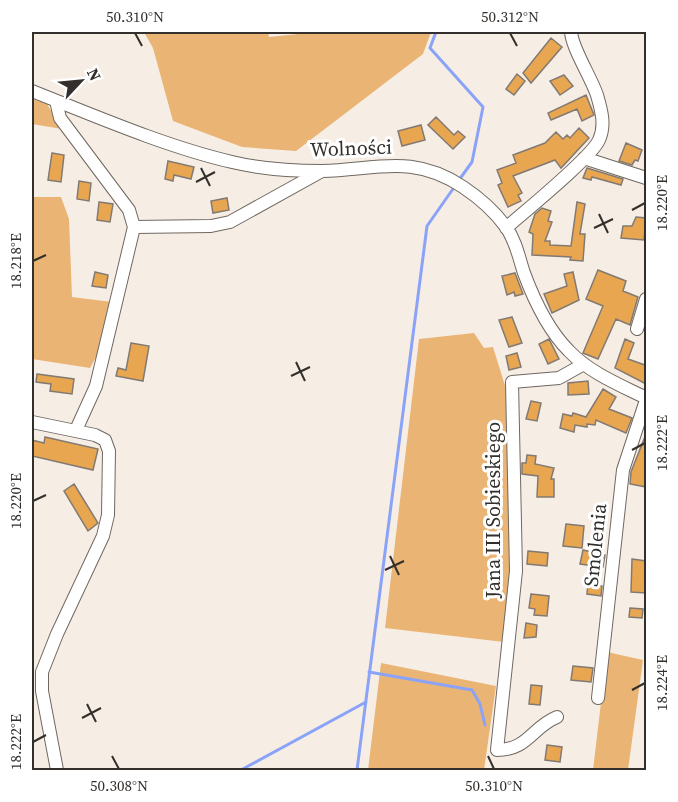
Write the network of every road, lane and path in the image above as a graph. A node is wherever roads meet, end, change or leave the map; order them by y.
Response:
1 (571, 32) edge
2 (32, 91) edge
3 (56, 101) junction
4 (584, 158) junction
5 (322, 171) junction
6 (646, 178) edge
7 (134, 227) junction
8 (506, 228) junction
9 (646, 299) edge
10 (637, 329) dead end
11 (584, 364) junction
12 (646, 399) edge
13 (32, 422) edge
14 (76, 430) junction
15 (598, 698) dead end
16 (557, 717) dead end
17 (57, 771) edge

1 - 4 street
2 - 3 street, Wolności
3 - 5 street, Wolności
3 - 7 street
4 - 6 street
4 - 8 street
5 - 7 street
5 - 8 street, Wolności
7 - 14 street
8 - 11 street, Wolności
9 - 10 street
11 - 12 street, Wolności
11 - 16 street, Jana III Sobieskiego
12 - 15 street, Smolenia
13 - 14 street
14 - 17 street

